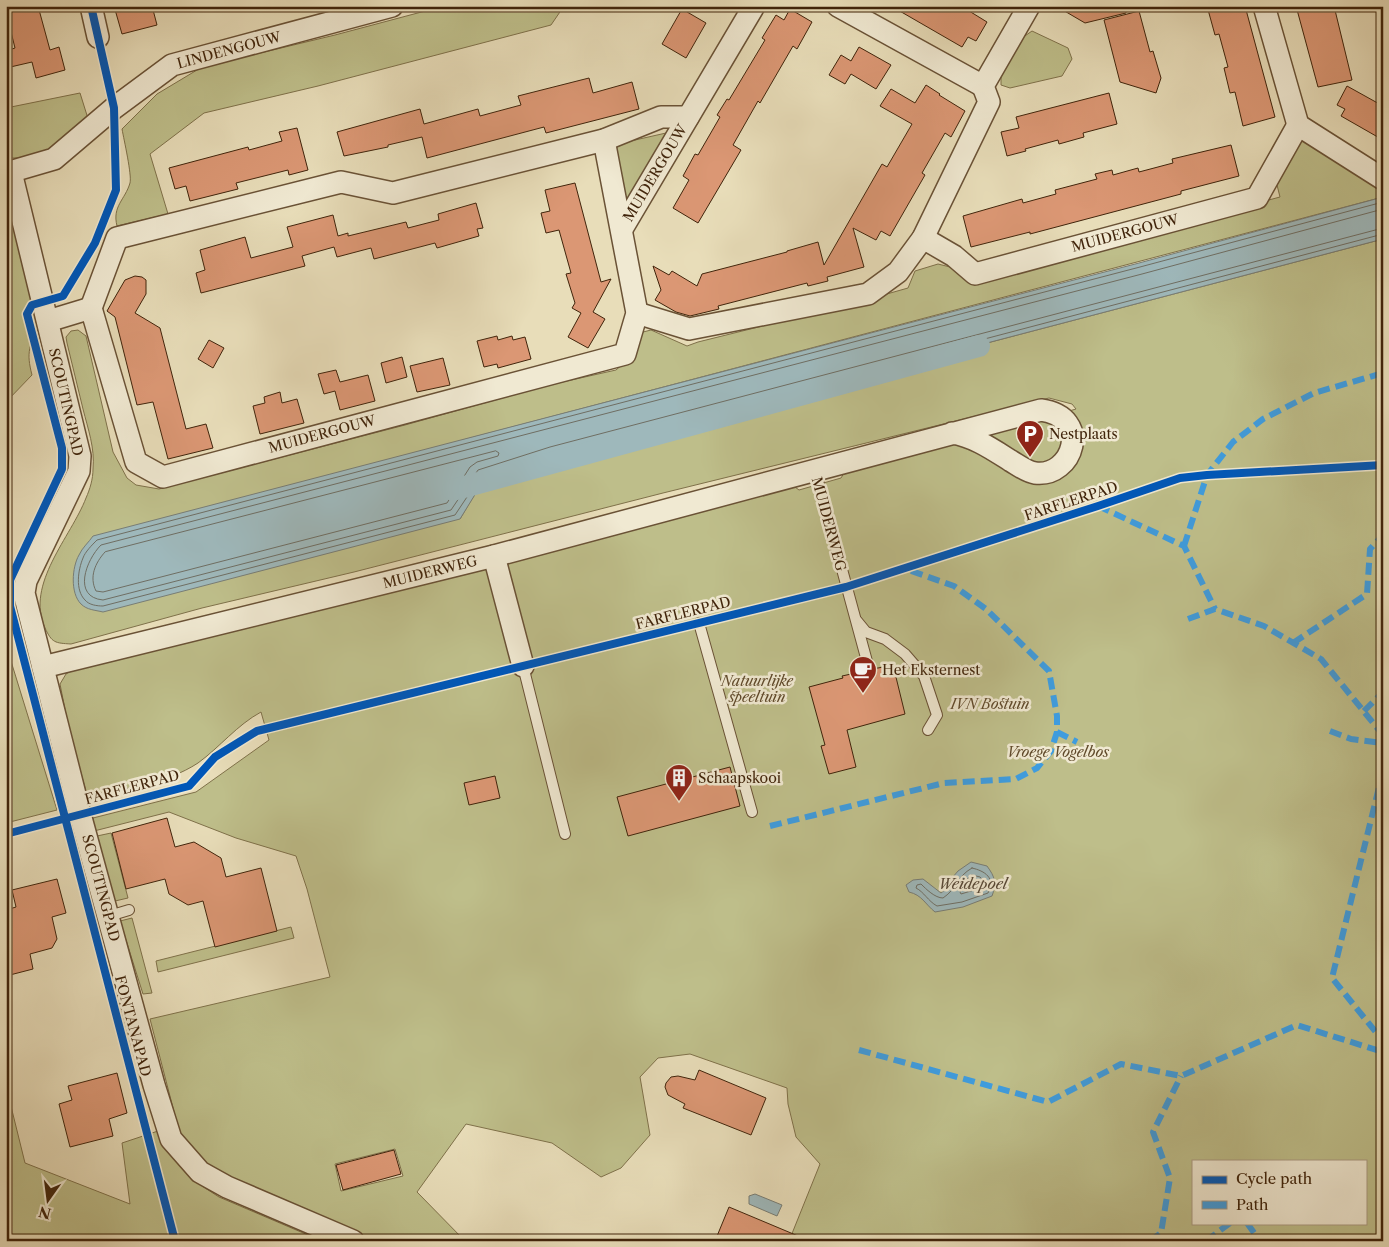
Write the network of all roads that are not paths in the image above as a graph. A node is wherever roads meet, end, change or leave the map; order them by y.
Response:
1 (90, 6) edge
2 (392, 6) edge
3 (838, 6) edge
4 (1030, 6) edge
5 (1264, 6) edge
6 (748, 8) edge
7 (328, 15) edge
8 (98, 37) dead end
9 (983, 86) junction
10 (688, 117) junction
11 (1298, 125) junction
12 (604, 140) junction
13 (8, 172) edge
14 (1383, 179) edge
15 (622, 228) junction
16 (922, 238) junction
17 (91, 308) junction
18 (637, 313) junction
19 (48, 322) junction
20 (952, 433) junction
21 (815, 470) junction
22 (494, 556) junction
23 (854, 619) junction
24 (699, 622) dead end
25 (868, 665) dead end
26 (522, 666) joint
27 (43, 667) junction
28 (928, 730) dead end
29 (752, 812) dead end
30 (565, 834) dead end
31 (129, 910) dead end
32 (109, 916) junction
33 (354, 1241) edge

1 - 8 street
2 - 7 street, LINDENGOUW
3 - 9 street
4 - 9 street
5 - 11 street
6 - 10 street, MUIDERGOUW
7 - 13 street, LINDENGOUW
9 - 16 street
10 - 12 street, MUIDERGOUW
10 - 15 street, MUIDERGOUW
11 - 14 street
11 - 16 street, MUIDERGOUW
12 - 15 street, MUIDERGOUW
12 - 17 street, MUIDERGOUW
13 - 19 street, LINDENGOUW
15 - 18 street, MUIDERGOUW
16 - 18 street
17 - 18 street, MUIDERGOUW
17 - 19 street
19 - 27 street, SCOUTINGPAD
20 - 20 street
20 - 21 street, MUIDERWEG
21 - 22 street, MUIDERWEG
21 - 23 lane, MUIDERWEG
22 - 26 street
22 - 27 street, MUIDERWEG
23 - 25 lane, MUIDERWEG
23 - 28 lane
24 - 29 lane
26 - 30 lane
27 - 32 street, SCOUTINGPAD
31 - 32 lane
32 - 33 street, SCOUTINGPAD

